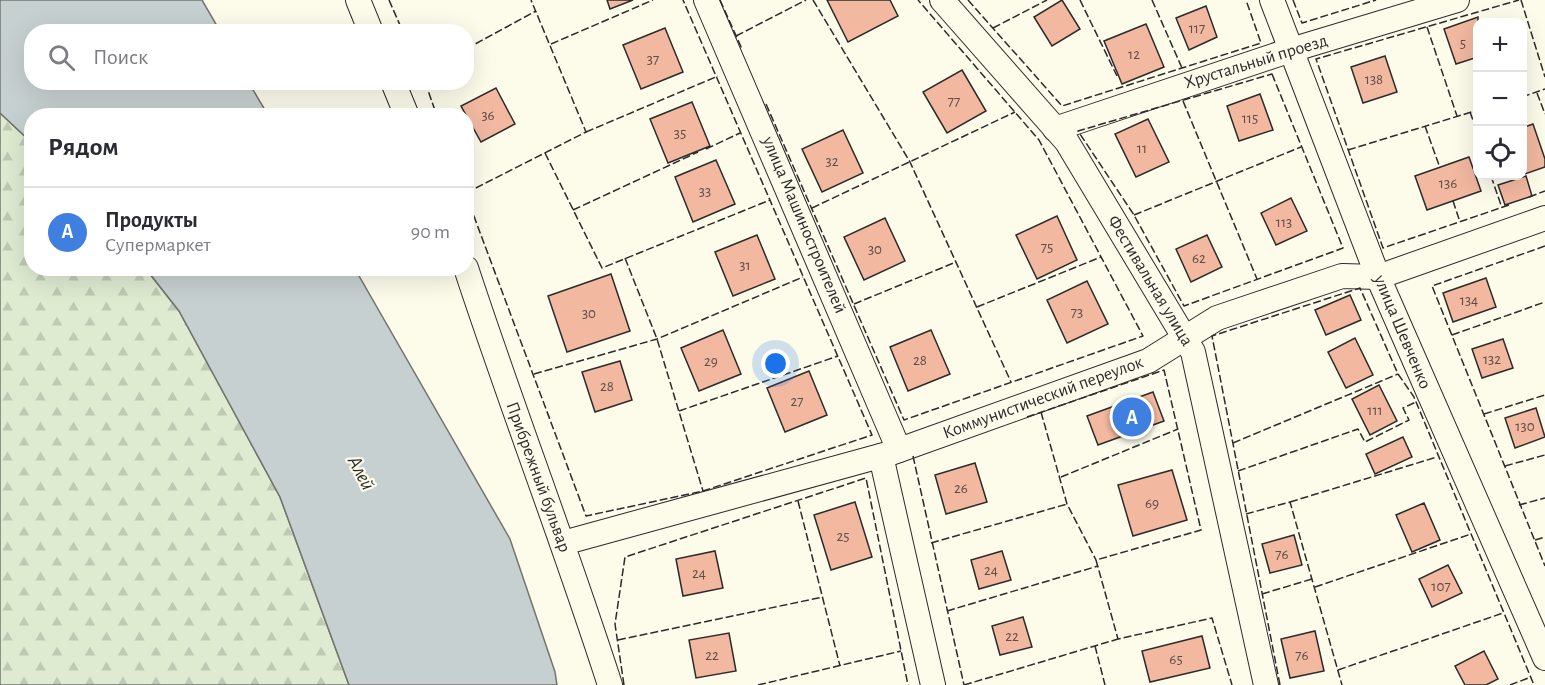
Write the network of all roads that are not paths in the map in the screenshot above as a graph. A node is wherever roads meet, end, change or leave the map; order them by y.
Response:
1 (358, 0) edge
2 (706, 0) edge
3 (942, 0) edge
4 (1272, 0) edge
5 (1457, 0) edge
6 (368, 24) edge
7 (1291, 50) junction
8 (396, 90) edge
9 (404, 108) edge
10 (1055, 129) junction
11 (1545, 218) edge
12 (469, 276) edge
13 (1378, 277) junction
14 (1183, 337) junction
15 (890, 453) junction
16 (563, 543) junction
17 (1545, 658) edge
18 (610, 685) edge
19 (933, 685) edge
20 (1266, 685) edge

1 - 6 street
2 - 15 street, улица Машиностроителей
3 - 10 street, Фестивальная улица
4 - 7 street, улица Шевченко
5 - 7 street, Хрустальный проезд
7 - 10 street, Хрустальный проезд
7 - 13 street, улица Шевченко
8 - 9 street
10 - 14 street, Фестивальная улица
11 - 13 street, Коммунистический переулок
12 - 16 street, Прибрежный бульвар
13 - 14 street, Коммунистический переулок
13 - 17 street, улица Шевченко
14 - 15 street, Коммунистический переулок
14 - 20 street, Фестивальная улица
15 - 16 street, Коммунистический переулок
15 - 19 street, улица Машиностроителей
16 - 18 street, Прибрежный бульвар

